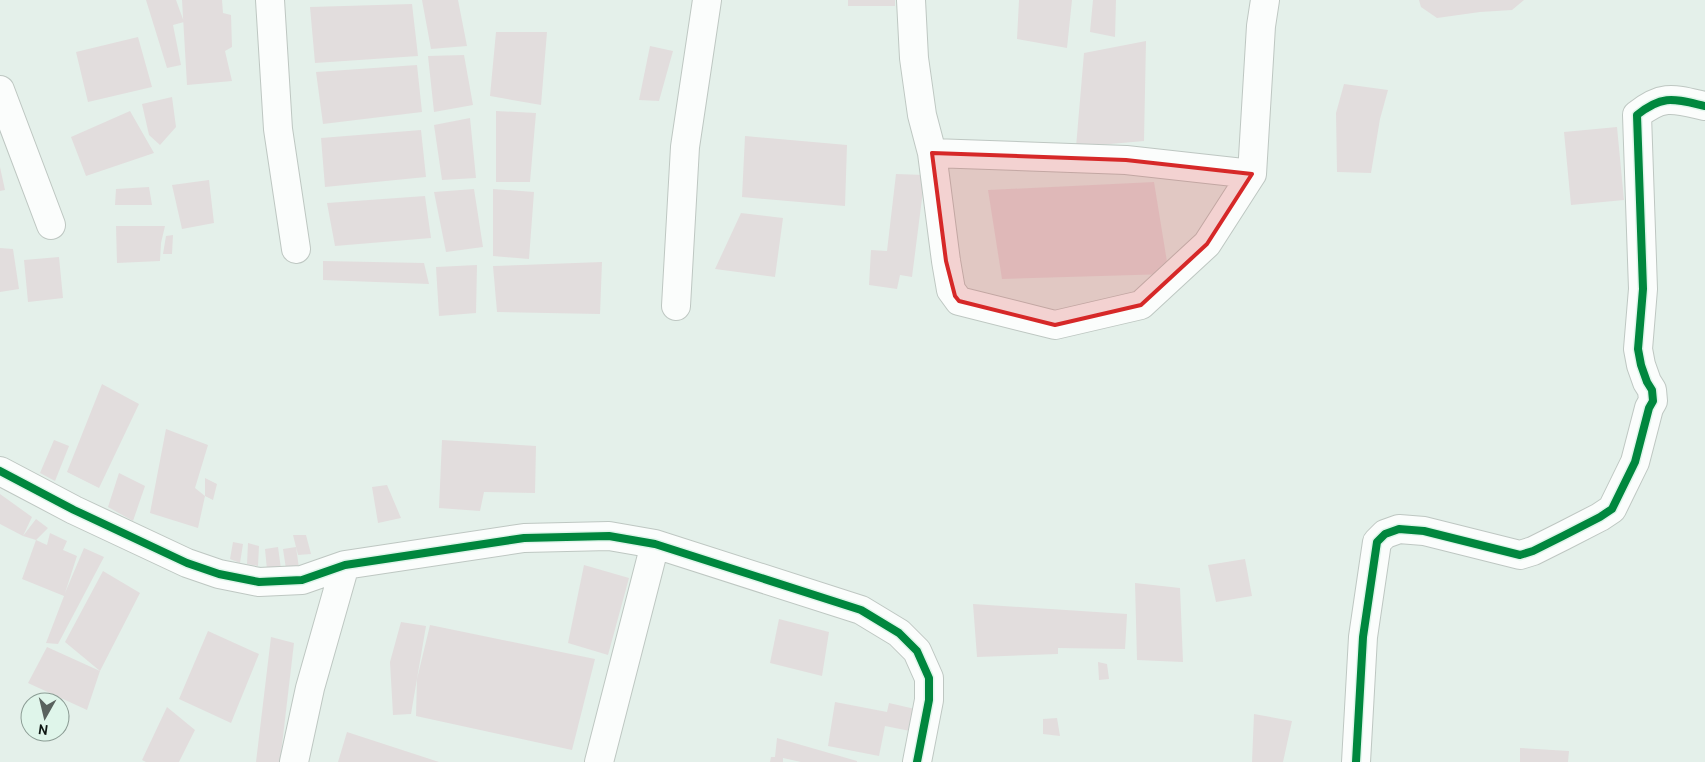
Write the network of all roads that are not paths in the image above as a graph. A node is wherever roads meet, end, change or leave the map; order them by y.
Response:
1 (270, 0) edge
2 (708, 0) edge
3 (911, 0) edge
4 (1265, 0) edge
5 (0, 90) edge
6 (1705, 106) edge
7 (932, 153) junction
8 (1252, 174) junction
9 (51, 225) dead end
10 (296, 249) dead end
11 (676, 306) dead end
12 (0, 471) edge
13 (655, 544) junction
14 (345, 565) junction
15 (294, 762) edge
16 (599, 762) edge
17 (917, 762) edge
18 (1356, 762) edge

1 - 10 street
2 - 11 street
3 - 7 street
4 - 8 street
5 - 9 street
6 - 18 street
7 - 8 street
7 - 8 street
12 - 14 street
13 - 14 street
13 - 16 street
13 - 17 street
14 - 15 street

